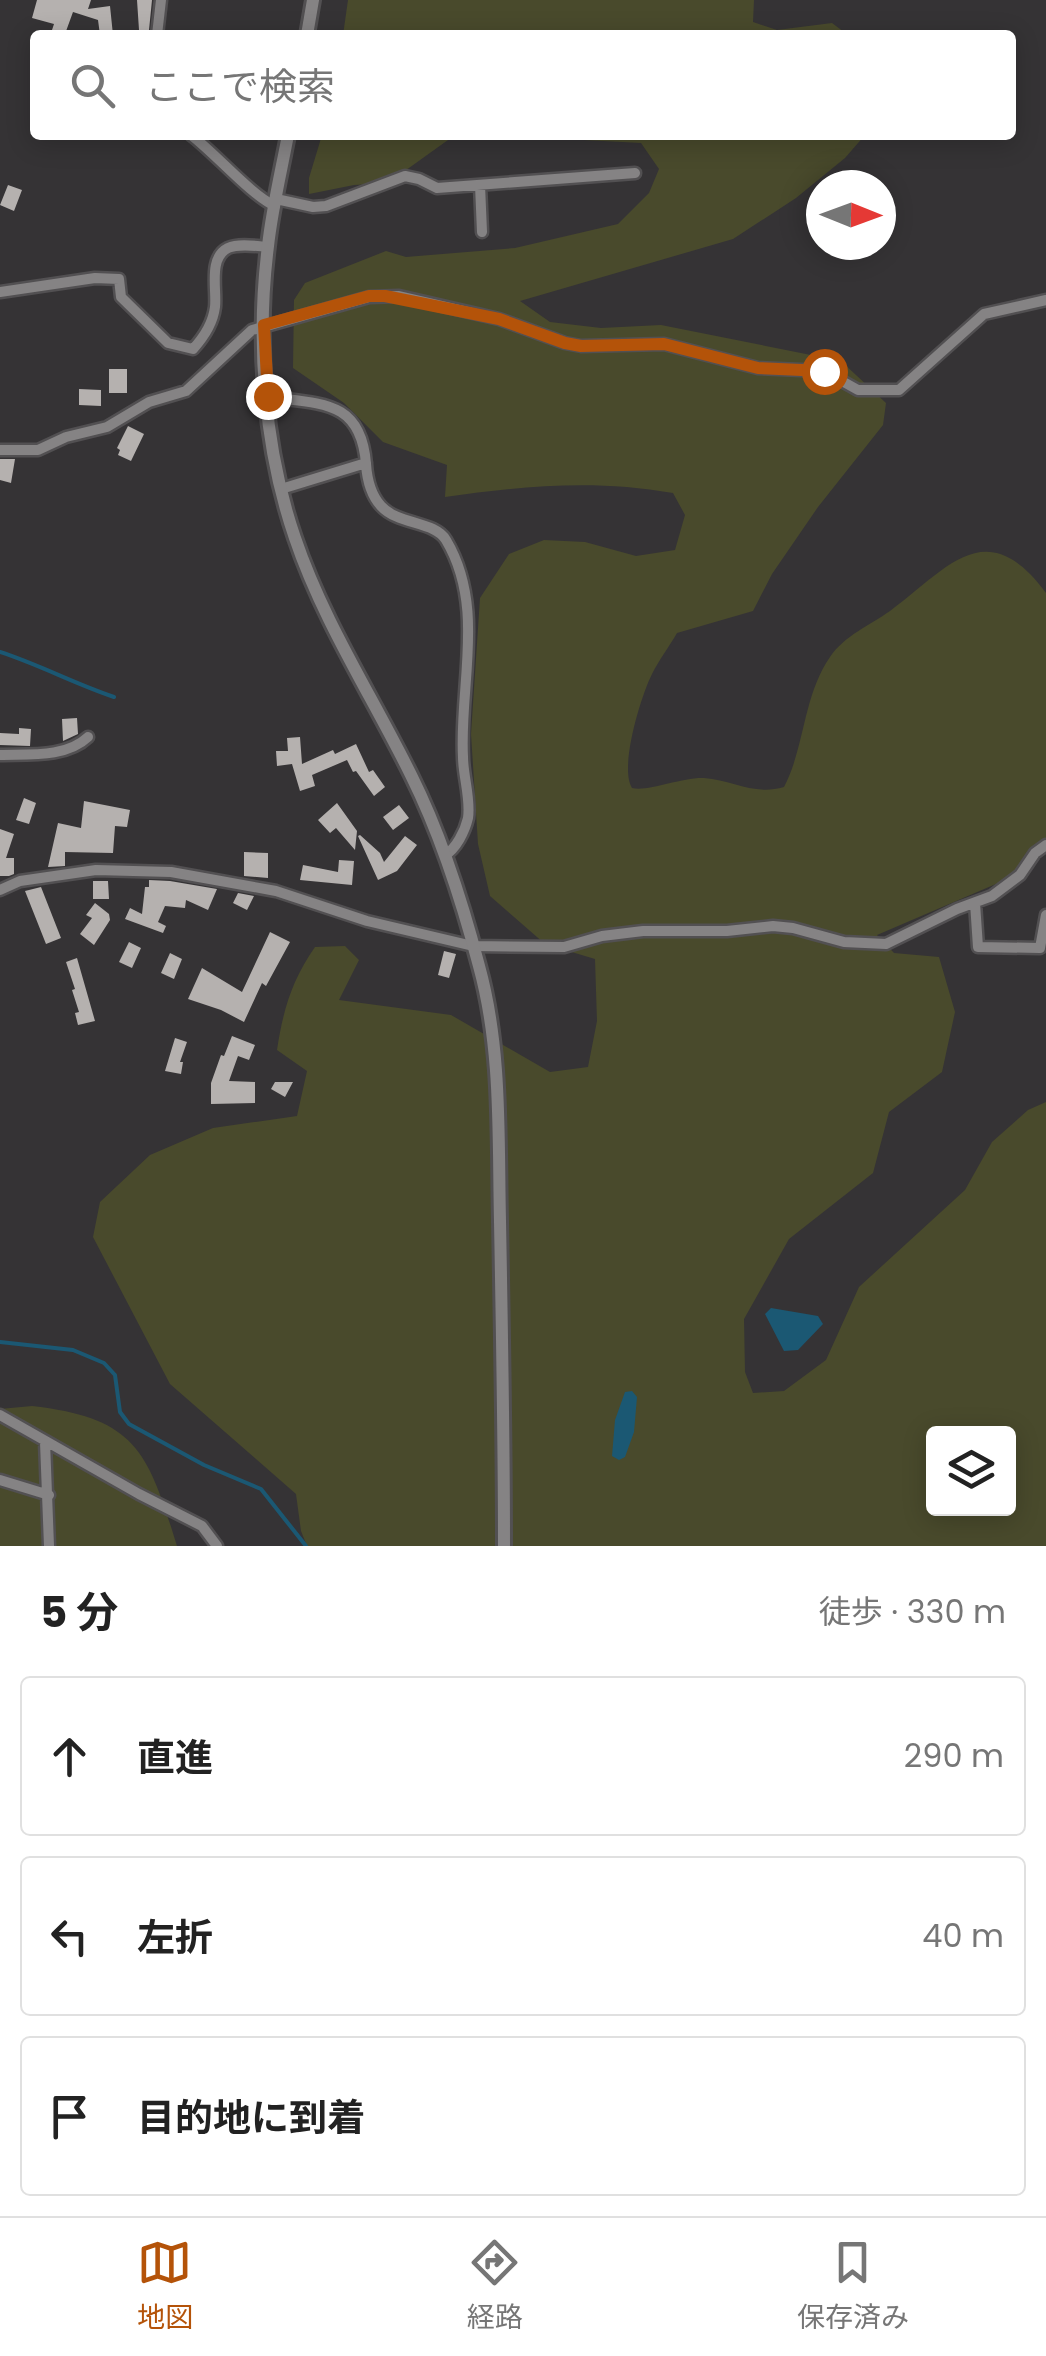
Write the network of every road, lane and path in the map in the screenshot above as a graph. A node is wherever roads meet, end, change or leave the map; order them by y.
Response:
1 (161, 0) edge
2 (314, 0) edge
3 (158, 30) edge
4 (308, 30) edge
5 (198, 140) edge
6 (287, 140) edge
7 (635, 173) dead end
8 (480, 185) junction
9 (275, 203) junction
10 (482, 232) dead end
11 (268, 246) junction
12 (0, 292) edge
13 (1046, 300) edge
14 (264, 325) junction
15 (268, 396) junction
16 (0, 450) edge
17 (366, 463) junction
18 (282, 488) junction
19 (88, 738) dead end
20 (0, 756) edge
21 (1046, 845) edge
22 (444, 855) junction
23 (0, 890) edge
24 (974, 902) junction
25 (1046, 914) edge
26 (474, 946) junction
27 (0, 1415) edge
28 (45, 1442) junction
29 (0, 1480) edge
30 (50, 1495) junction
31 (50, 1546) edge
32 (217, 1546) edge
33 (504, 1546) edge

1 - 3 street
2 - 4 street
5 - 9 street
6 - 9 street
7 - 8 street
8 - 9 street
8 - 10 street
9 - 11 street
11 - 12 street
11 - 14 street
13 - 14 street
14 - 15 street
14 - 16 street
15 - 17 street
15 - 18 street
17 - 18 street
17 - 22 street
18 - 22 street
19 - 20 street
21 - 24 street
22 - 26 street
23 - 26 street
24 - 25 street
24 - 26 street
26 - 33 street
27 - 28 street
28 - 30 street
28 - 32 street
29 - 30 street
30 - 31 street

